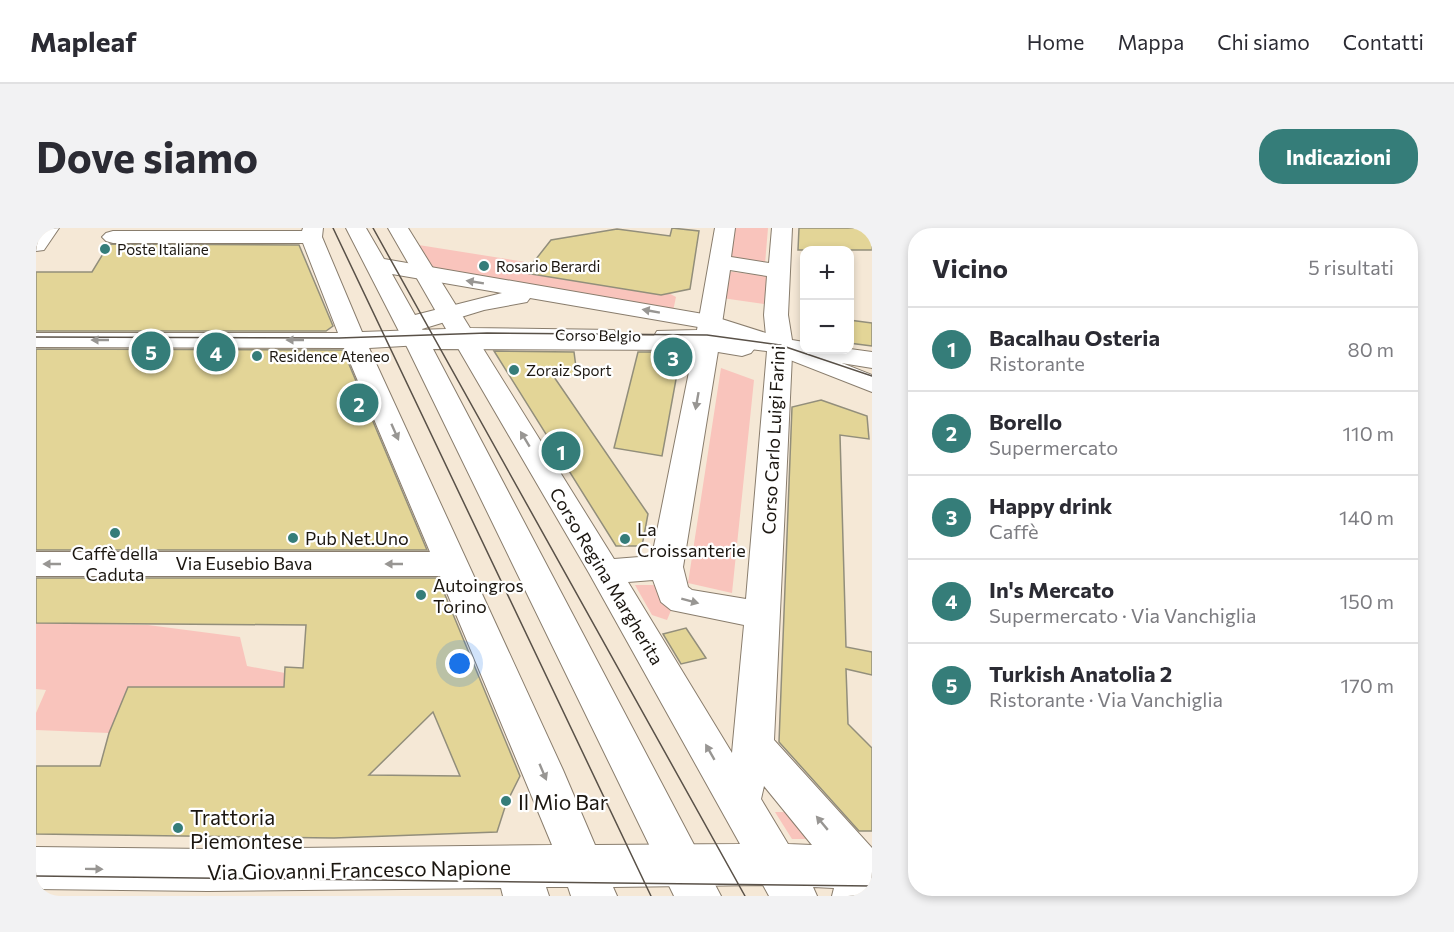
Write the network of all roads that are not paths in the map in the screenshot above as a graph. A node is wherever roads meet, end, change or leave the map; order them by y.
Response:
1 (48, 228) edge
2 (356, 228) edge
3 (398, 228) edge
4 (725, 228) edge
5 (782, 228) edge
6 (312, 233) edge
7 (113, 237) dead end
8 (36, 245) edge
9 (718, 262) junction
10 (374, 264) junction
11 (780, 271) junction
12 (424, 274) junction
13 (554, 294) junction
14 (449, 312) junction
15 (414, 334) junction
16 (707, 334) junction
17 (465, 338) junction
18 (36, 339) edge
19 (354, 340) junction
20 (780, 353) junction
21 (872, 360) edge
22 (872, 384) edge
23 (872, 398) edge
24 (36, 564) edge
25 (453, 564) junction
26 (666, 567) junction
27 (605, 572) junction
28 (763, 615) junction
29 (754, 745) junction
30 (739, 802) junction
31 (36, 868) edge
32 (862, 878) edge
33 (784, 880) edge
34 (588, 881) edge
35 (690, 881) edge
36 (521, 882) edge
37 (149, 883) edge
38 (204, 883) edge

1 - 8 street
2 - 10 street
3 - 12 street, Corso Regina Margherita
4 - 9 street
5 - 11 street, Corso Carlo Luigi Farini
6 - 7 street
6 - 19 street
9 - 11 street
9 - 16 street
10 - 12 street
10 - 15 street
11 - 20 street, Corso Carlo Luigi Farini
13 -> 12 street
12 - 14 street, Corso Regina Margherita
13 - 14 street
16 -> 13 street
14 - 15 street
14 - 17 street, Corso Regina Margherita
15 - 17 street
15 - 19 street
15 - 35 street
16 - 17 street
16 - 20 street
16 -> 26 street
27 -> 17 street, Corso Regina Margherita
19 -> 18 street
19 -> 25 street
20 - 21 street
20 - 22 street
20 - 23 street
20 - 28 street, Corso Carlo Luigi Farini
25 -> 24 street, Via Eusebio Bava
25 -> 34 street
26 - 27 street
26 -> 28 street
30 -> 27 street, Corso Regina Margherita
28 - 29 street, Corso Carlo Luigi Farini
29 - 30 street, Corso Carlo Luigi Farini
32 -> 29 street
30 - 33 street, Corso Regina Margherita
31 -> 37 street, Via Giovanni Francesco Napione
32 - 33 street, Via Giovanni Francesco Napione
33 - 35 street, Via Giovanni Francesco Napione
34 - 35 street, Via Giovanni Francesco Napione
34 - 36 street, Via Giovanni Francesco Napione
36 - 38 street, Via Giovanni Francesco Napione
37 - 38 street, Via Giovanni Francesco Napione

